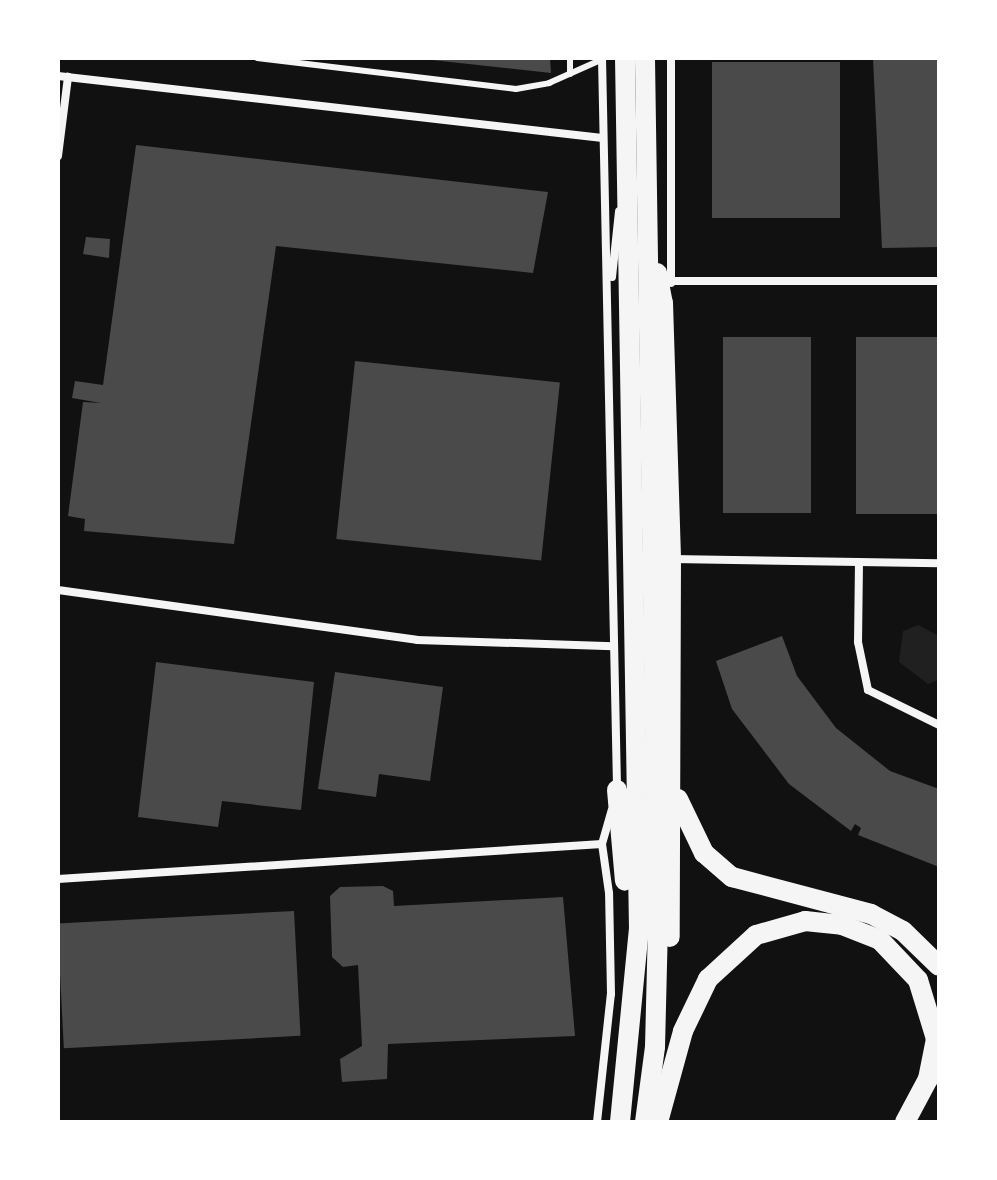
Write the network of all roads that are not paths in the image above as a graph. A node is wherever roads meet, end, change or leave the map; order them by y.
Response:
1 (257, 58) edge
2 (570, 58) edge
3 (602, 58) edge
4 (625, 58) edge
5 (645, 58) edge
6 (671, 58) edge
7 (570, 74) junction
8 (58, 76) edge
9 (68, 77) junction
10 (602, 138) junction
11 (627, 155) junction
12 (58, 156) edge
13 (648, 223) junction
14 (671, 281) junction
15 (939, 281) edge
16 (610, 292) junction
17 (663, 303) junction
18 (671, 559) junction
19 (859, 562) junction
20 (939, 563) edge
21 (58, 590) edge
22 (613, 646) junction
23 (939, 725) edge
24 (672, 784) junction
25 (617, 790) junction
26 (602, 844) junction
27 (58, 879) edge
28 (939, 966) edge
29 (633, 983) junction
30 (657, 1011) junction
31 (938, 1044) edge
32 (597, 1122) edge
33 (620, 1122) edge
34 (645, 1122) edge
35 (658, 1122) edge
36 (905, 1122) edge

1 - 7 lane
2 - 7 lane
3 - 7 lane
3 - 10 street
4 - 11 main road
5 - 13 main road
6 - 14 street
8 - 9 street
9 - 10 street
9 - 12 street
10 - 16 street
11 - 16 street
11 - 29 main road
13 - 17 main road
13 - 30 main road
14 - 15 street
14 - 17 street
16 - 22 street
17 - 18 main road
18 - 19 street
18 - 24 main road
19 - 20 street
19 - 23 street
21 - 22 street
22 - 25 street
24 - 28 main road
24 - 30 main road
25 - 26 street
25 - 29 main road
26 - 27 street
26 - 32 street
29 - 33 main road
30 - 34 main road
31 - 35 main road
31 - 36 main road

